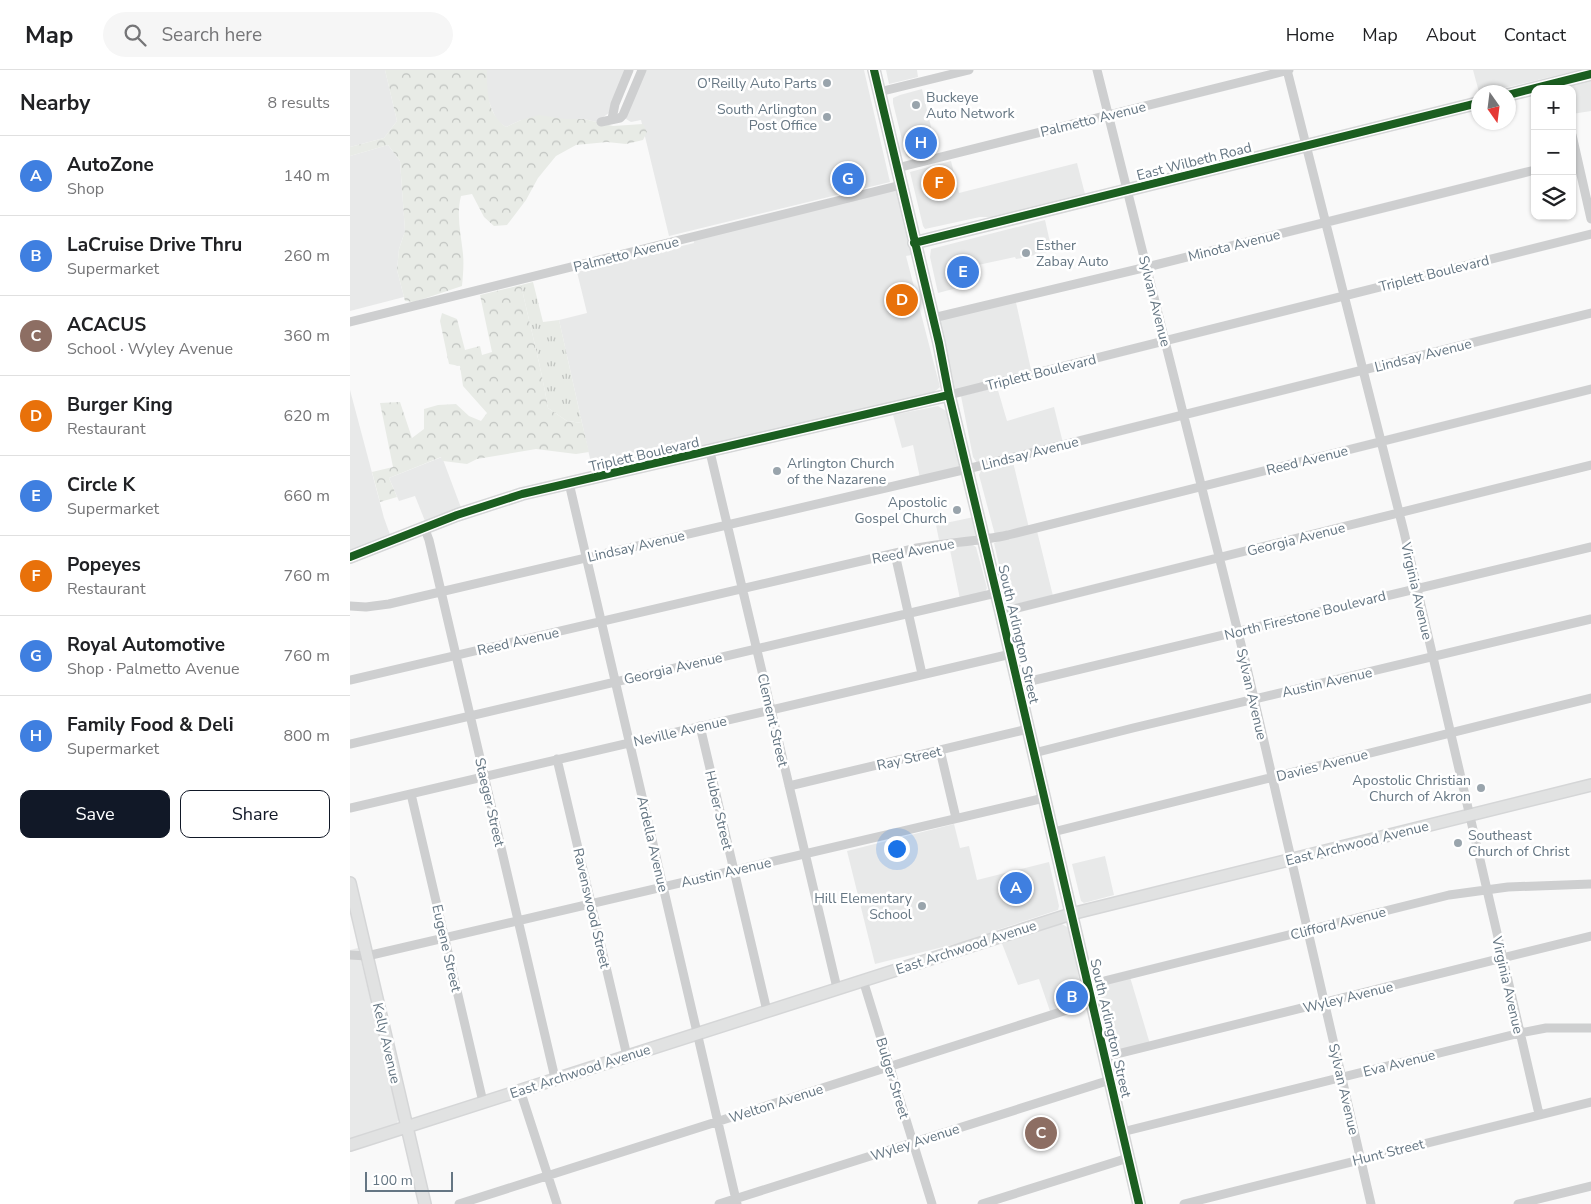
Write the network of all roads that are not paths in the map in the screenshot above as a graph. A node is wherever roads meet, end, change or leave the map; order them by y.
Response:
1 (629, 70) edge
2 (642, 70) edge
3 (874, 70) edge
4 (969, 70) edge
5 (1098, 70) edge
6 (1288, 70) edge
7 (1591, 74) edge
8 (1564, 85) edge
9 (1531, 91) edge
10 (879, 92) junction
11 (1516, 94) edge
12 (1471, 105) edge
13 (1109, 115) junction
14 (612, 120) junction
15 (601, 122) dead end
16 (1306, 146) junction
17 (1576, 164) edge
18 (897, 168) junction
19 (1531, 171) edge
20 (901, 185) junction
21 (1128, 191) junction
22 (1591, 219) edge
23 (1326, 222) junction
24 (1591, 234) edge
25 (914, 243) junction
26 (1147, 267) junction
27 (1344, 296) junction
28 (1591, 313) edge
29 (933, 318) junction
30 (350, 322) edge
31 (1166, 341) junction
32 (1362, 370) junction
33 (1591, 389) edge
34 (949, 395) junction
35 (1184, 415) junction
36 (1380, 442) junction
37 (710, 452) junction
38 (1591, 465) edge
39 (967, 469) junction
40 (569, 484) junction
41 (1202, 486) junction
42 (1398, 513) junction
43 (728, 525) junction
44 (424, 527) junction
45 (984, 540) junction
46 (1591, 547) edge
47 (895, 554) junction
48 (350, 557) edge
49 (586, 558) junction
50 (1220, 558) junction
51 (1417, 588) junction
52 (742, 589) junction
53 (441, 592) junction
54 (996, 593) junction
55 (350, 606) edge
56 (1002, 612) junction
57 (909, 613) junction
58 (1591, 619) edge
59 (601, 622) junction
60 (1237, 631) junction
61 (756, 649) junction
62 (1011, 654) junction
63 (456, 656) junction
64 (1433, 657) junction
65 (922, 674) junction
66 (350, 680) edge
67 (614, 682) junction
68 (1018, 684) junction
69 (1591, 698) edge
70 (1254, 700) junction
71 (770, 710) junction
72 (470, 716) junction
73 (700, 726) junction
74 (1028, 729) junction
75 (1450, 734) junction
76 (629, 743) junction
77 (350, 744) edge
78 (940, 750) junction
79 (1034, 754) junction
80 (557, 760) junction
81 (484, 776) junction
82 (1272, 778) junction
83 (1591, 785) edge
84 (789, 786) junction
85 (411, 794) junction
86 (1044, 798) junction
87 (350, 808) edge
88 (1469, 816) junction
89 (956, 818) junction
90 (1053, 832) junction
91 (804, 854) junction
92 (1291, 859) junction
93 (734, 870) junction
94 (350, 883) edge
95 (1591, 884) edge
96 (663, 886) junction
97 (1486, 889) junction
98 (591, 903) junction
99 (1071, 914) junction
100 (518, 921) junction
101 (1307, 931) junction
102 (1591, 936) edge
103 (445, 938) junction
104 (350, 955) edge
105 (367, 956) junction
106 (1502, 959) junction
107 (862, 980) junction
108 (1088, 984) junction
109 (837, 988) junction
110 (1092, 1002) junction
111 (1324, 1003) junction
112 (767, 1010) junction
113 (1591, 1028) edge
114 (697, 1033) junction
115 (1520, 1033) junction
116 (627, 1056) junction
117 (1105, 1057) junction
118 (890, 1067) junction
119 (555, 1078) junction
120 (1341, 1078) junction
121 (1110, 1080) junction
122 (520, 1090) junction
123 (483, 1102) junction
124 (1591, 1102) edge
125 (1539, 1114) junction
126 (718, 1122) junction
127 (407, 1127) junction
128 (1122, 1132) junction
129 (913, 1142) junction
130 (350, 1145) edge
131 (1128, 1158) junction
132 (1360, 1160) junction
133 (548, 1176) junction
134 (1591, 1186) edge
135 (736, 1201) edge
136 (425, 1204) edge
137 (459, 1204) edge
138 (557, 1204) edge
139 (719, 1204) edge
140 (932, 1204) edge
141 (982, 1204) edge
142 (1139, 1204) edge
143 (1184, 1204) edge
144 (1371, 1204) edge
145 (1518, 1204) edge

1 - 14 street
2 - 14 street
3 - 10 main road, South Arlington Street
4 - 10 street
5 - 13 street, Sylvan Avenue
6 - 13 street, Palmetto Avenue
6 - 16 street, Virginia Avenue
7 - 8 main road
9 - 11 main road
10 - 18 main road, South Arlington Street
12 - 16 main road, East Wilbeth Road
13 - 18 street, Palmetto Avenue
13 - 21 street, Sylvan Avenue
14 - 15 street
16 - 21 main road, East Wilbeth Road
16 - 23 street, Virginia Avenue
17 - 22 street
18 - 20 main road, South Arlington Street
19 - 23 street, Minota Avenue
20 - 25 main road, South Arlington Street
20 - 30 street, Palmetto Avenue
21 - 25 main road, East Wilbeth Road
21 - 26 street, Sylvan Avenue
23 - 26 street, Minota Avenue
23 - 27 street, Virginia Avenue
24 - 27 street, Triplett Boulevard
25 - 29 main road, South Arlington Street
26 - 29 street, Minota Avenue
26 - 31 street, Sylvan Avenue
27 - 31 street, Triplett Boulevard
27 - 32 street, Virginia Avenue
28 - 32 street, Lindsay Avenue
29 - 34 main road, South Arlington Street
31 - 34 street, Triplett Boulevard
31 - 35 street, Sylvan Avenue
32 - 35 street, Lindsay Avenue
32 - 36 street, Virginia Avenue
33 - 36 street, Reed Avenue
34 - 37 main road, Triplett Boulevard
34 - 39 main road, South Arlington Street
35 - 39 street, Lindsay Avenue
35 - 41 street, Sylvan Avenue
36 - 41 street, Reed Avenue
36 - 42 street, Virginia Avenue
37 - 40 main road, Triplett Boulevard
37 - 43 street, Clement Street
38 - 42 street, Georgia Avenue
39 - 43 street, Lindsay Avenue
39 - 45 main road, South Arlington Street
40 - 44 main road, Triplett Boulevard
40 - 49 street, Ardella Avenue
41 - 45 street, Reed Avenue
41 - 50 street, Sylvan Avenue
42 - 50 street, Georgia Avenue
42 - 51 street, Virginia Avenue
43 - 49 street, Lindsay Avenue
43 - 52 street, Clement Street
44 - 48 main road, Triplett Boulevard
44 - 53 street, Staeger Street
45 - 47 street, Reed Avenue
45 - 54 main road, South Arlington Street
46 - 51 street, North Firestone Boulevard
47 - 52 street, Reed Avenue
47 - 57 street
49 - 53 street, Lindsay Avenue
49 - 59 street, Ardella Avenue
50 - 56 street, Georgia Avenue
50 - 60 street, Sylvan Avenue
51 - 60 street, North Firestone Boulevard
51 - 64 street, Virginia Avenue
52 - 59 street, Reed Avenue
52 - 61 street, Clement Street
53 - 55 street, Lindsay Avenue
53 - 63 street, Staeger Street
54 - 56 main road, South Arlington Street
54 - 57 street, Georgia Avenue
56 - 62 main road, South Arlington Street
57 - 61 street, Georgia Avenue
57 - 65 street
58 - 64 street, Austin Avenue
59 - 63 street, Reed Avenue
59 - 67 street, Ardella Avenue
60 - 68 street, North Firestone Boulevard
60 - 70 street, Sylvan Avenue
61 - 67 street, Georgia Avenue
61 - 71 street, Clement Street
62 - 65 street, Neville Avenue
62 - 68 main road, South Arlington Street
63 - 66 street, Reed Avenue
63 - 72 street, Staeger Street
64 - 70 street, Austin Avenue
64 - 75 street, Virginia Avenue
65 - 71 street, Neville Avenue
67 - 72 street, Georgia Avenue
67 - 76 street, Ardella Avenue
68 - 74 main road, South Arlington Street
69 - 75 street, Davies Avenue
70 - 79 street, Austin Avenue
70 - 82 street, Sylvan Avenue
71 - 73 street, Neville Avenue
71 - 84 street, Clement Street
72 - 77 street, Georgia Avenue
72 - 81 street, Staeger Street
73 - 76 street, Neville Avenue
73 - 93 street, Huber Street
74 - 78 street, Ray Street
74 - 79 main road, South Arlington Street
75 - 82 street, Davies Avenue
75 - 88 street, Virginia Avenue
76 - 80 street, Neville Avenue
76 - 96 street, Ardella Avenue
78 - 84 street, Ray Street
78 - 89 street
79 - 86 main road, South Arlington Street
80 - 81 street, Neville Avenue
80 - 98 street, Ravenswood Street
81 - 85 street, Neville Avenue
81 - 100 street, Staeger Street
82 - 90 street, Davies Avenue
82 - 92 street, Sylvan Avenue
83 - 88 main road, East Archwood Avenue
84 - 91 street, Clement Street
85 - 87 street, Neville Avenue
85 - 103 street, Eugene Street
86 - 89 street, Austin Avenue
86 - 90 main road, South Arlington Street
88 - 92 main road, East Archwood Avenue
88 - 97 street, Virginia Avenue
89 - 91 street, Austin Avenue
90 - 99 main road, South Arlington Street
91 - 93 street, Austin Avenue
91 - 109 street, Clement Street
92 - 99 main road, East Archwood Avenue
92 - 101 street, Sylvan Avenue
93 - 96 street, Austin Avenue
93 - 112 street, Huber Street
94 - 105 main road, Kelly Avenue
95 - 97 street, Clifford Avenue
96 - 98 street, Austin Avenue
96 - 114 street, Ardella Avenue
97 - 101 street, Clifford Avenue
97 - 106 street, Virginia Avenue
98 - 100 street, Austin Avenue
98 - 116 street, Ravenswood Street
99 - 107 main road, East Archwood Avenue
99 - 108 main road, South Arlington Street
100 - 103 street, Austin Avenue
100 - 119 street, Staeger Street
101 - 108 street, Clifford Avenue
101 - 111 street, Sylvan Avenue
102 - 106 street, Wyley Avenue
103 - 105 street, Austin Avenue
103 - 123 street, Eugene Street
104 - 105 street, Austin Avenue
105 - 127 main road, Kelly Avenue
106 - 111 street, Wyley Avenue
106 - 115 street, Virginia Avenue
107 - 109 main road, East Archwood Avenue
107 - 118 street, Bulger Street
108 - 110 main road, South Arlington Street
109 - 112 main road, East Archwood Avenue
110 - 117 main road, South Arlington Street
110 - 118 street, Welton Avenue
111 - 117 street, Wyley Avenue
111 - 120 street, Sylvan Avenue
112 - 114 main road, East Archwood Avenue
113 - 115 street, Eva Avenue
114 - 116 main road, East Archwood Avenue
114 - 126 street, Ardella Avenue
115 - 120 street, Eva Avenue
115 - 125 street, Virginia Avenue
116 - 119 main road, East Archwood Avenue
117 - 121 main road, South Arlington Street
118 - 126 street, Welton Avenue
118 - 129 street, Bulger Street
119 - 122 main road, East Archwood Avenue
120 - 128 street, Eva Avenue
120 - 132 street, Sylvan Avenue
121 - 128 main road, South Arlington Street
121 - 129 street, Wyley Avenue
122 - 123 main road, East Archwood Avenue
122 - 133 street
123 - 127 main road, East Archwood Avenue
124 - 125 street, Hunt Street
125 - 132 street, Hunt Street
126 - 133 street, Welton Avenue
126 - 135 street, Ardella Avenue
127 - 130 main road, East Archwood Avenue
127 - 136 main road, Kelly Avenue
128 - 131 main road, South Arlington Street
129 - 135 street, Wyley Avenue
129 - 140 street, Bulger Street
131 - 141 street
131 - 142 main road, South Arlington Street
132 - 143 street, Hunt Street
132 - 144 street, Sylvan Avenue
133 - 137 street, Welton Avenue
133 - 138 street
134 - 145 street
135 - 139 street, Wyley Avenue

